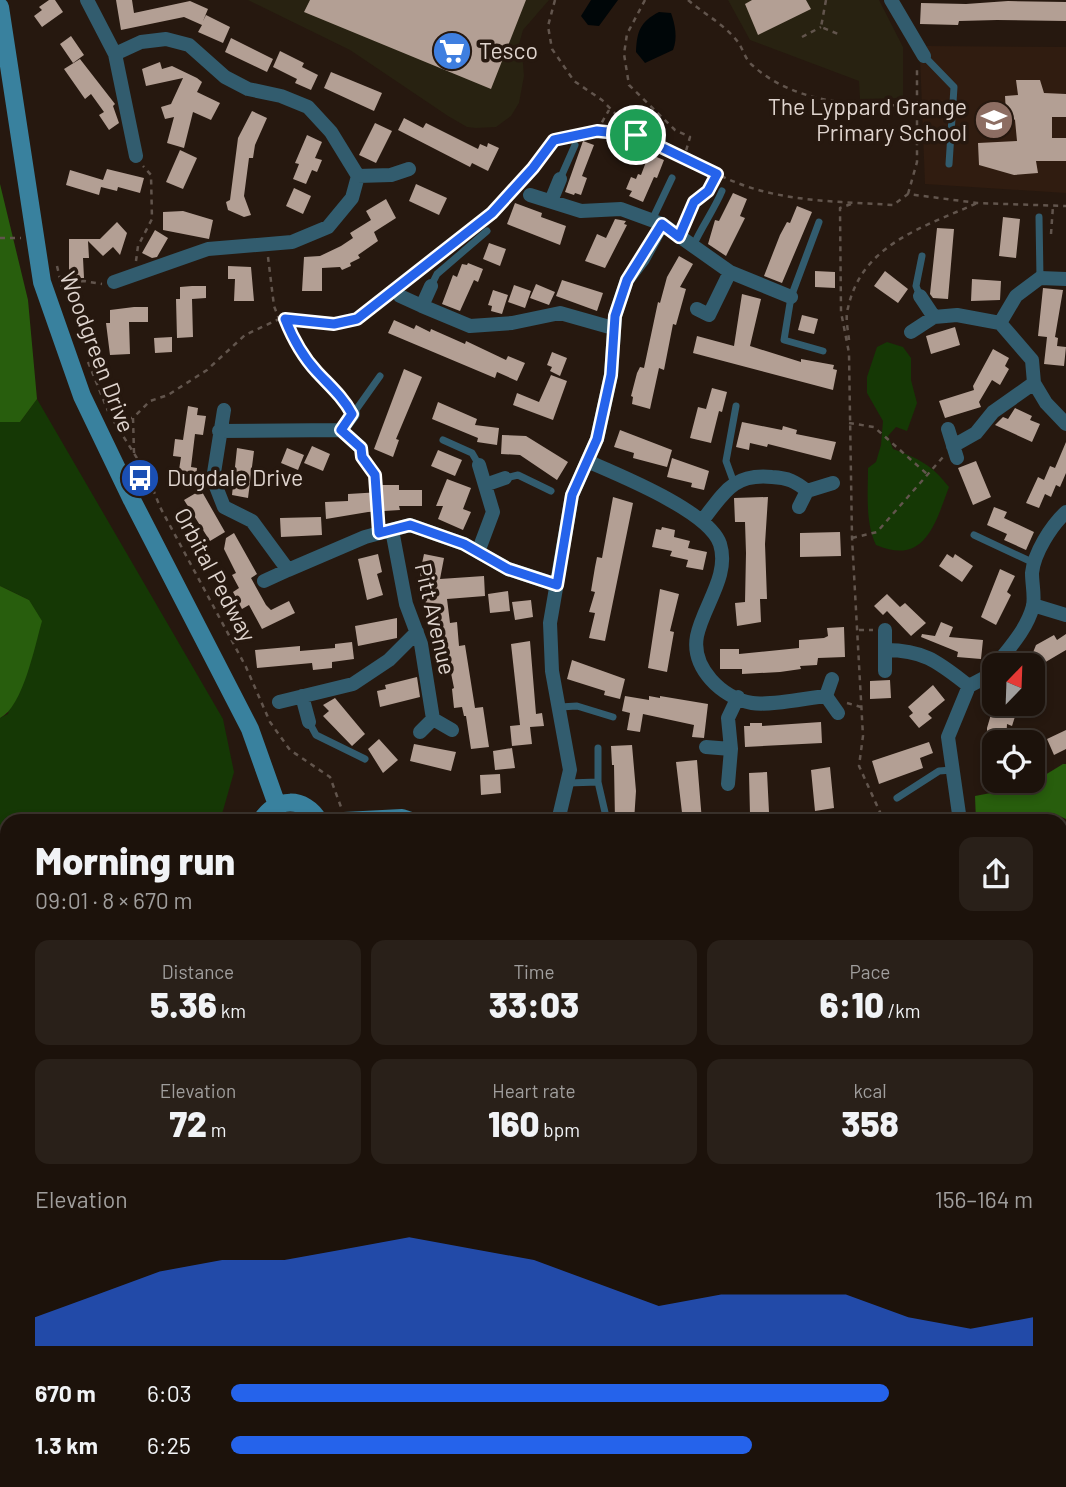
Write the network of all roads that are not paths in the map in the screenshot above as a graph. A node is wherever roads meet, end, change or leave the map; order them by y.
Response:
1 (87, 0) edge
2 (891, 0) edge
3 (0, 7) edge
4 (920, 50) joint
5 (115, 54) junction
6 (575, 145) dead end
7 (136, 156) road end
8 (949, 164) dead end
9 (408, 169) dead end
10 (358, 176) junction
11 (672, 178) dead end
12 (560, 179) joint
13 (722, 191) dead end
14 (530, 195) dead end
15 (551, 201) junction
16 (1039, 217) dead end
17 (657, 222) junction
18 (819, 222) dead end
19 (487, 232) dead end
20 (693, 247) junction
21 (922, 256) dead end
22 (730, 272) junction
23 (1040, 278) junction
24 (1066, 279) edge
25 (114, 282) road end
26 (431, 286) joint
27 (397, 292) road end
28 (920, 296) joint
29 (792, 297) junction
30 (422, 306) junction
31 (709, 315) dead end
32 (934, 317) junction
33 (999, 323) junction
34 (613, 328) junction
35 (911, 332) dead end
36 (823, 351) dead end
37 (380, 376) dead end
38 (1034, 383) junction
39 (736, 406) dead end
40 (223, 410) dead end
41 (352, 414) joint
42 (1066, 424) edge
43 (948, 429) dead end
44 (341, 430) junction
45 (219, 431) junction
46 (443, 440) dead end
47 (361, 448) road end
48 (587, 461) junction
49 (479, 465) joint
50 (505, 478) joint
51 (734, 483) junction
52 (833, 483) dead end
53 (485, 485) junction
54 (807, 491) junction
55 (551, 492) dead end
56 (799, 507) dead end
57 (1066, 512) edge
58 (702, 521) junction
59 (386, 532) junction
60 (974, 535) dead end
61 (478, 552) junction
62 (1035, 563) junction
63 (289, 570) junction
64 (264, 581) dead end
65 (557, 585) junction
66 (1033, 604) junction
67 (1066, 615) edge
68 (886, 630) dead end
69 (417, 632) junction
70 (886, 650) junction
71 (1006, 653) edge
72 (885, 671) dead end
73 (832, 678) dead end
74 (982, 679) edge
75 (969, 686) junction
76 (302, 696) junction
77 (826, 696) junction
78 (738, 697) junction
79 (279, 702) dead end
80 (560, 707) junction
81 (838, 713) dead end
82 (613, 717) dead end
83 (433, 719) junction
84 (309, 722) joint
85 (452, 730) dead end
86 (420, 732) dead end
87 (706, 747) dead end
88 (598, 748) dead end
89 (731, 749) junction
90 (365, 759) dead end
91 (953, 770) junction
92 (598, 782) junction
93 (567, 783) junction
94 (728, 784) dead end
95 (897, 797) dead end
96 (277, 805) junction
97 (266, 814) edge
98 (312, 814) edge
99 (560, 814) edge
100 (605, 814) edge
101 (959, 814) edge

1 - 5 street
2 - 4 street
3 - 96 main road, Woodgreen Drive
4 - 8 lane
5 - 7 street
5 - 10 street
6 - 12 lane
9 - 10 street
10 - 25 street
11 - 17 lane
12 - 15 street
13 - 20 lane
14 - 15 street
15 - 17 street
16 - 23 lane
17 - 20 street
17 - 34 street
18 - 29 lane
19 - 26 lane
20 - 22 street
21 - 28 lane
22 - 29 street
22 - 31 street
23 - 24 street
23 - 33 street
26 - 30 street
27 - 30 street
28 - 32 street
29 - 36 lane
30 - 34 street
32 - 33 street
32 - 35 street
33 - 38 street
34 - 48 street
37 - 41 lane
38 - 42 street
38 - 43 street
39 - 51 lane
40 - 45 street
41 - 44 street
44 - 45 street
44 - 47 street
45 - 63 street
46 - 49 lane
48 - 58 street
48 - 65 street
49 - 53 street
50 - 53 street
50 - 55 lane
51 - 54 street
51 - 58 street
52 - 54 street
53 - 61 street
54 - 56 street
57 - 62 street
58 - 78 street
59 - 61 street
59 - 63 street
59 - 69 street, Pitt Avenue
60 - 62 lane
61 - 65 street
62 - 66 street
63 - 64 street
65 - 80 street
66 - 67 street
66 - 71 street
68 - 70 street
69 - 76 street
69 - 83 street, Pitt Avenue
70 - 72 street
70 - 75 street
73 - 77 street
74 - 75 street
75 - 91 street
76 - 79 street
76 - 84 street
77 - 78 street
77 - 81 street
78 - 89 street
80 - 82 lane
80 - 93 street
83 - 85 street
83 - 86 street
84 - 90 lane
87 - 89 street
88 - 92 lane
89 - 94 street
91 - 95 lane
91 - 101 street
92 - 93 lane
92 - 100 lane
93 - 99 street
96 - 97 main road
96 - 98 main road

